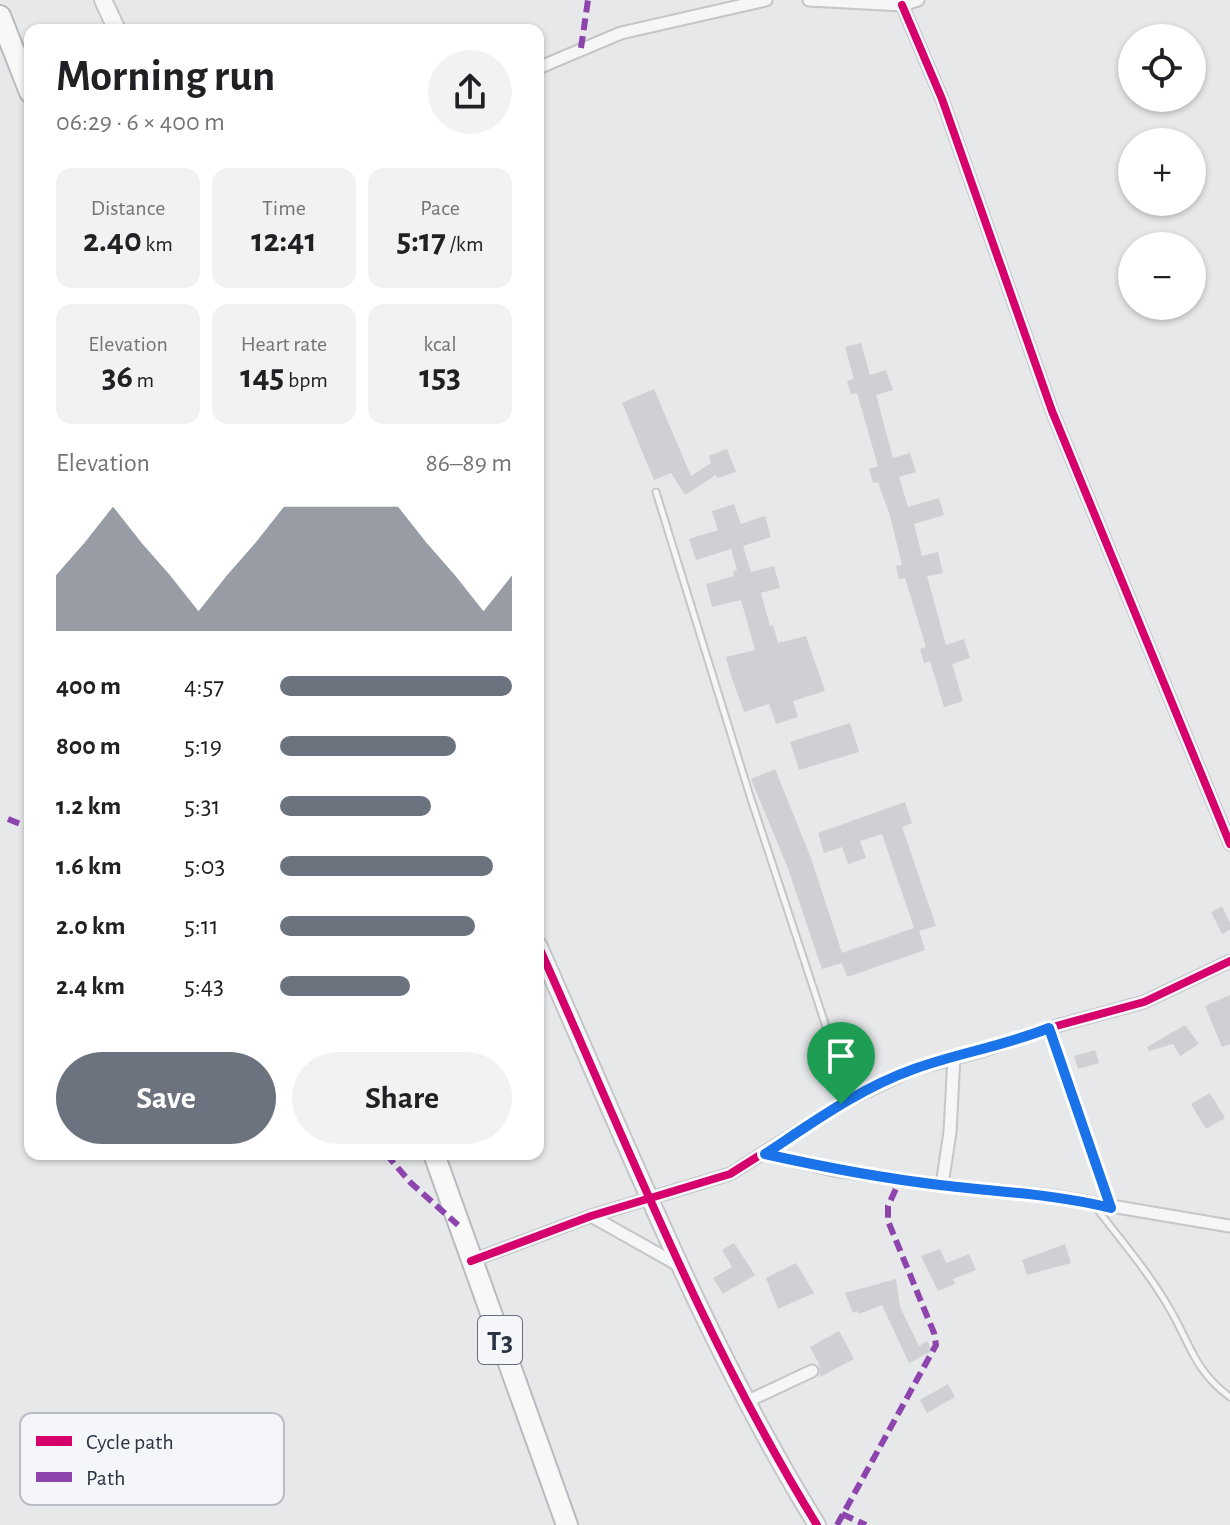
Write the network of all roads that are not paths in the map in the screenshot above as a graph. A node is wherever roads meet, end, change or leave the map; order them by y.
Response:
1 (103, 0) edge
2 (766, 0) edge
3 (809, 0) edge
4 (918, 0) edge
5 (902, 5) junction
6 (0, 16) edge
7 (114, 24) edge
8 (544, 65) edge
9 (24, 77) edge
10 (656, 492) dead end
11 (1230, 844) edge
12 (544, 958) edge
13 (1230, 961) edge
14 (1049, 1028) junction
15 (954, 1057) junction
16 (841, 1104) junction
17 (765, 1154) junction
18 (436, 1160) edge
19 (942, 1185) junction
20 (652, 1197) junction
21 (1094, 1204) junction
22 (1111, 1208) junction
23 (591, 1216) junction
24 (1230, 1226) edge
25 (471, 1261) junction
26 (680, 1266) junction
27 (812, 1371) dead end
28 (1230, 1397) edge
29 (746, 1402) junction
30 (567, 1525) edge
31 (817, 1525) edge

1 - 7 street
2 - 8 street
3 - 5 street
4 - 5 street
5 - 11 street
6 - 9 highway
10 - 16 lane
12 - 20 street
13 - 14 street
14 - 15 street
14 - 22 street
15 - 16 street
15 - 19 street
16 - 17 street
17 - 19 street
17 - 20 street
18 - 25 highway, T3
19 - 21 street
20 - 23 street
20 - 26 street
21 - 22 street
21 - 28 lane
22 - 24 street
23 - 25 street
23 - 26 street
25 - 30 highway, T3
26 - 29 street
27 - 29 street
29 - 31 street

